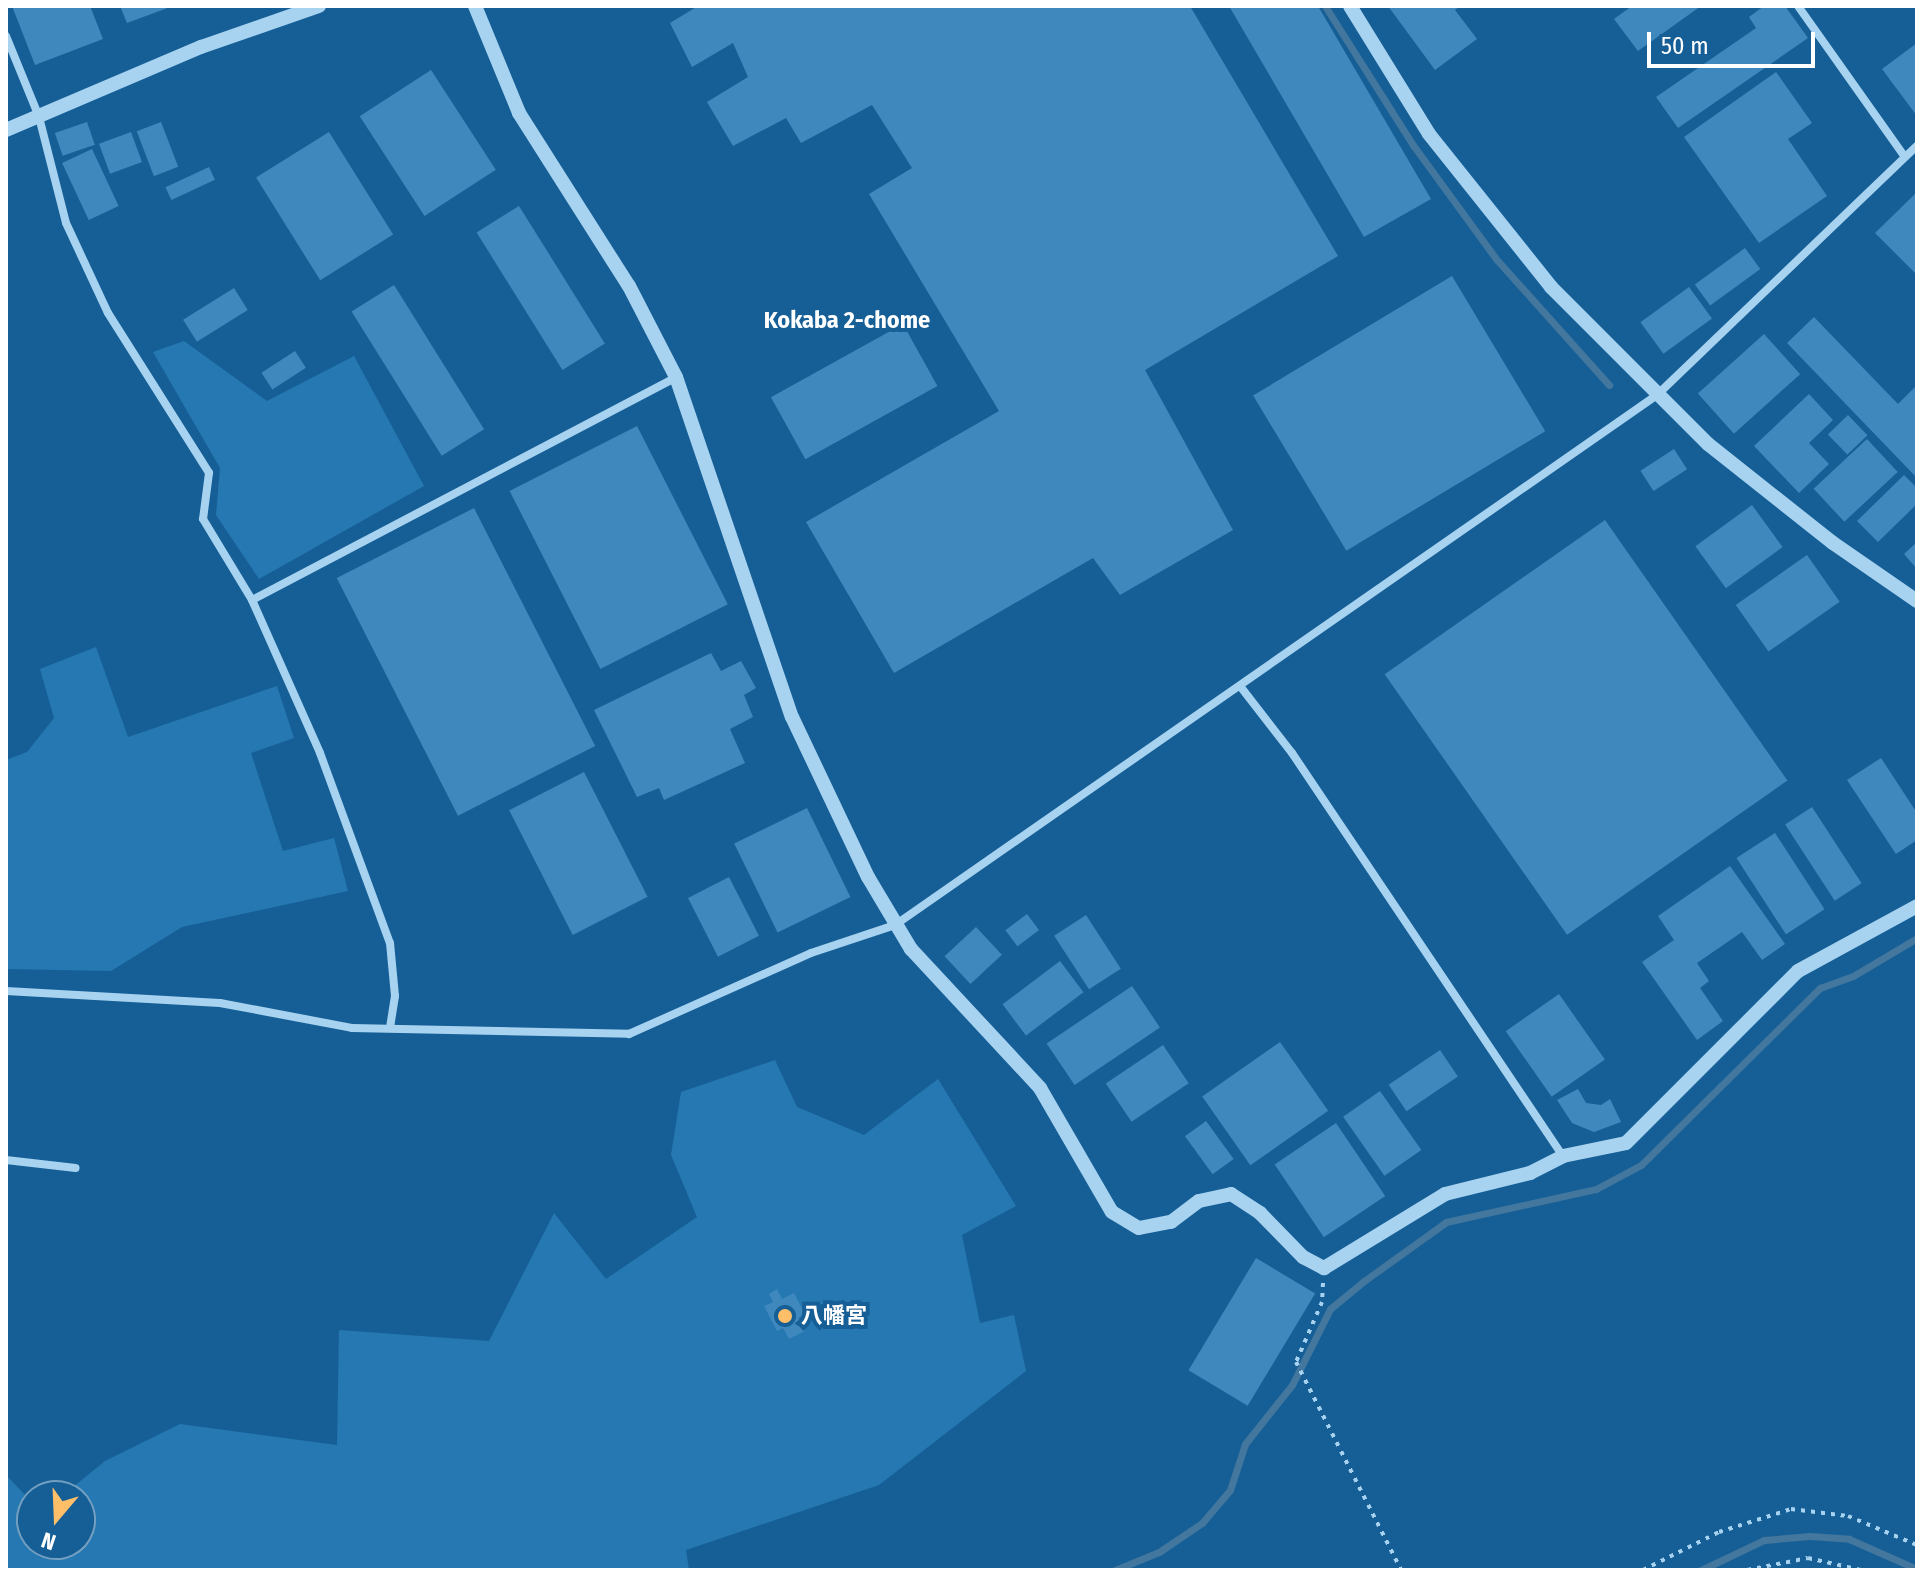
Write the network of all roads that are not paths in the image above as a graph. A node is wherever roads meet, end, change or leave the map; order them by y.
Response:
1 (319, 6) edge
2 (475, 6) edge
3 (1350, 6) edge
4 (1798, 6) edge
5 (6, 36) edge
6 (39, 117) junction
7 (6, 130) edge
8 (1917, 146) edge
9 (1905, 157) junction
10 (676, 377) junction
11 (1657, 395) junction
12 (252, 600) junction
13 (1917, 601) edge
14 (1240, 686) junction
15 (1917, 906) edge
16 (895, 925) junction
17 (6, 991) edge
18 (390, 1028) junction
19 (1563, 1156) junction
20 (6, 1160) edge
21 (76, 1168) dead end

1 - 6 street
2 - 10 street
3 - 11 street
4 - 9 street
5 - 6 street
6 - 7 street
6 - 12 street
8 - 9 street
9 - 11 street
10 - 12 street
10 - 16 street
11 - 13 street
11 - 14 street
12 - 18 street
14 - 16 street
14 - 19 street
15 - 19 street
16 - 18 street
16 - 19 street
17 - 18 street
20 - 21 street

